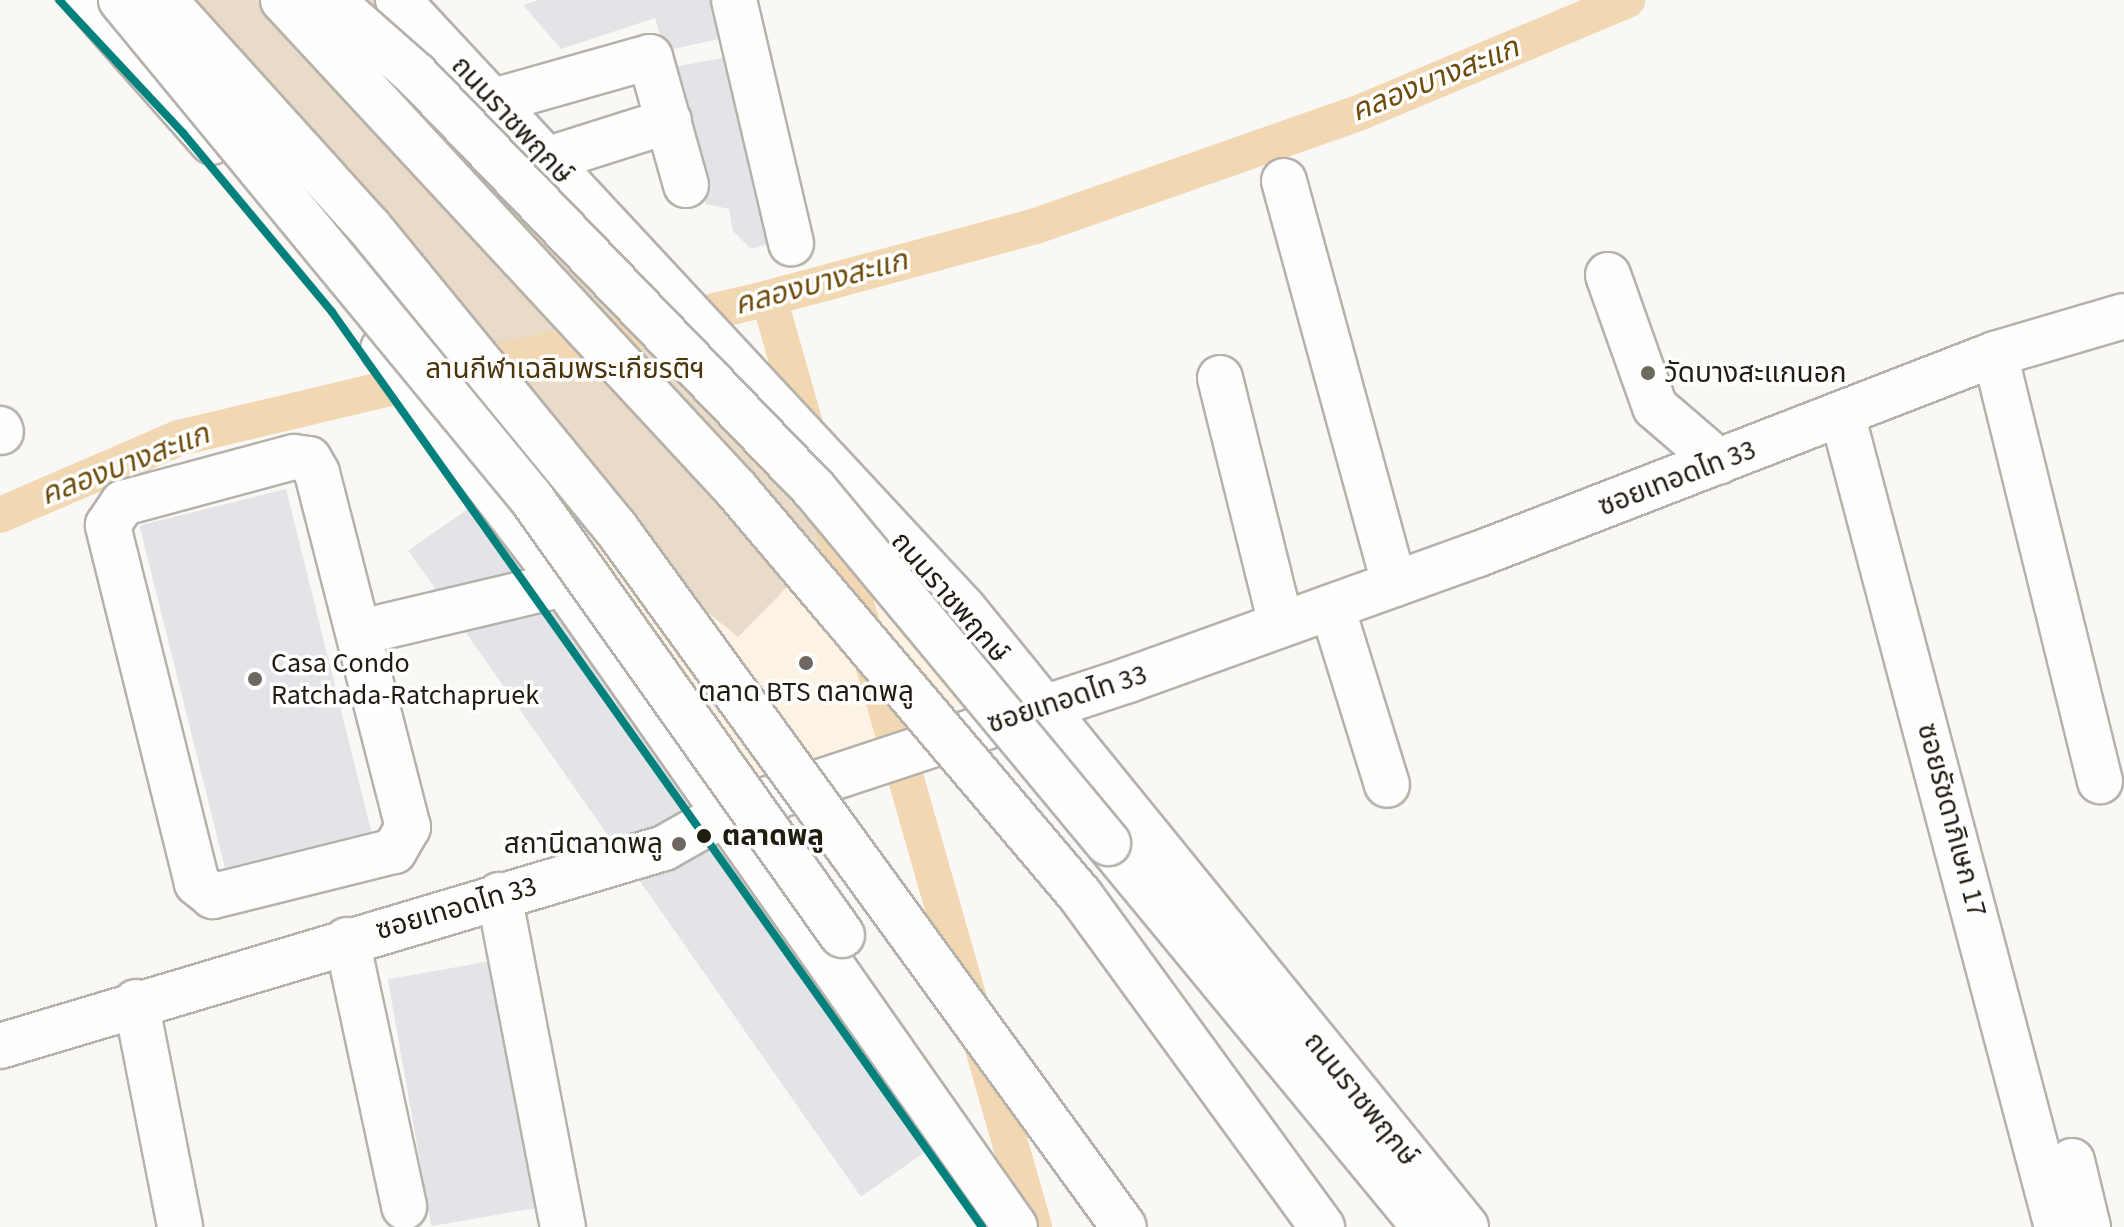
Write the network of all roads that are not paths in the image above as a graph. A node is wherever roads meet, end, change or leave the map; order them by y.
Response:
1 (87, 0) edge
2 (121, 0) edge
3 (164, 0) edge
4 (283, 0) edge
5 (331, 0) edge
6 (398, 0) edge
7 (734, 0) edge
8 (494, 101) junction
9 (669, 121) junction
10 (549, 159) junction
11 (1284, 181) dead end
12 (686, 185) dead end
13 (791, 243) dead end
14 (1608, 275) dead end
15 (2124, 316) edge
16 (1995, 354) junction
17 (1220, 378) dead end
18 (1842, 414) junction
19 (1719, 462) junction
20 (564, 584) junction
21 (1394, 584) junction
22 (1332, 607) junction
23 (1281, 625) junction
24 (361, 632) junction
25 (1042, 706) junction
26 (2100, 781) dead end
27 (1387, 785) dead end
28 (726, 813) junction
29 (499, 895) junction
30 (347, 940) junction
31 (2020, 958) dead end
32 (136, 1002) junction
33 (0, 1046) edge
34 (1348, 1140) junction
35 (404, 1207) dead end
36 (180, 1227) edge
37 (563, 1227) edge
38 (1015, 1227) edge
39 (1042, 1227) edge
40 (1124, 1227) edge
41 (1322, 1227) edge
42 (1410, 1227) edge
43 (1424, 1227) edge
44 (1466, 1227) edge
45 (2057, 1227) edge
46 (2088, 1227) edge

1 - 20 main road
2 - 39 main road, bridge
3 - 40 main road, bridge
4 - 41 main road, bridge
5 - 34 main road, bridge
6 - 8 main road, ถนนราชพฤกษ์
7 - 13 main road
8 - 9 main road
8 - 10 main road, ถนนราชพฤกษ์
9 - 10 main road
9 - 12 main road
10 - 25 main road, ถนนราชพฤกษ์
11 - 21 main road
14 - 19 main road
15 - 16 main road, ซอยเทอดไท 33
16 - 18 main road, ซอยเทอดไท 33
16 - 26 main road
17 - 23 main road
18 - 19 main road, ซอยเทอดไท 33
18 - 45 main road, ซอยรัชดาภิเษก 17
19 - 21 main road, ซอยเทอดไท 33
20 - 24 main road
20 - 28 main road
21 - 22 main road, ซอยเทอดไท 33
22 - 23 main road, ซอยเทอดไท 33
22 - 27 main road
23 - 25 main road, ซอยเทอดไท 33
24 - 24 main road
25 - 28 main road, ซอยเทอดไท 33
25 - 44 main road, ถนนราชพฤกษ์
28 - 29 main road, ซอยเทอดไท 33
28 - 38 main road
29 - 30 main road, ซอยเทอดไท 33
29 - 37 main road
30 - 32 main road, ซอยเทอดไท 33
30 - 35 main road
31 - 46 main road
32 - 33 main road, ซอยเทอดไท 33
32 - 36 main road
34 - 42 main road
34 - 43 main road

